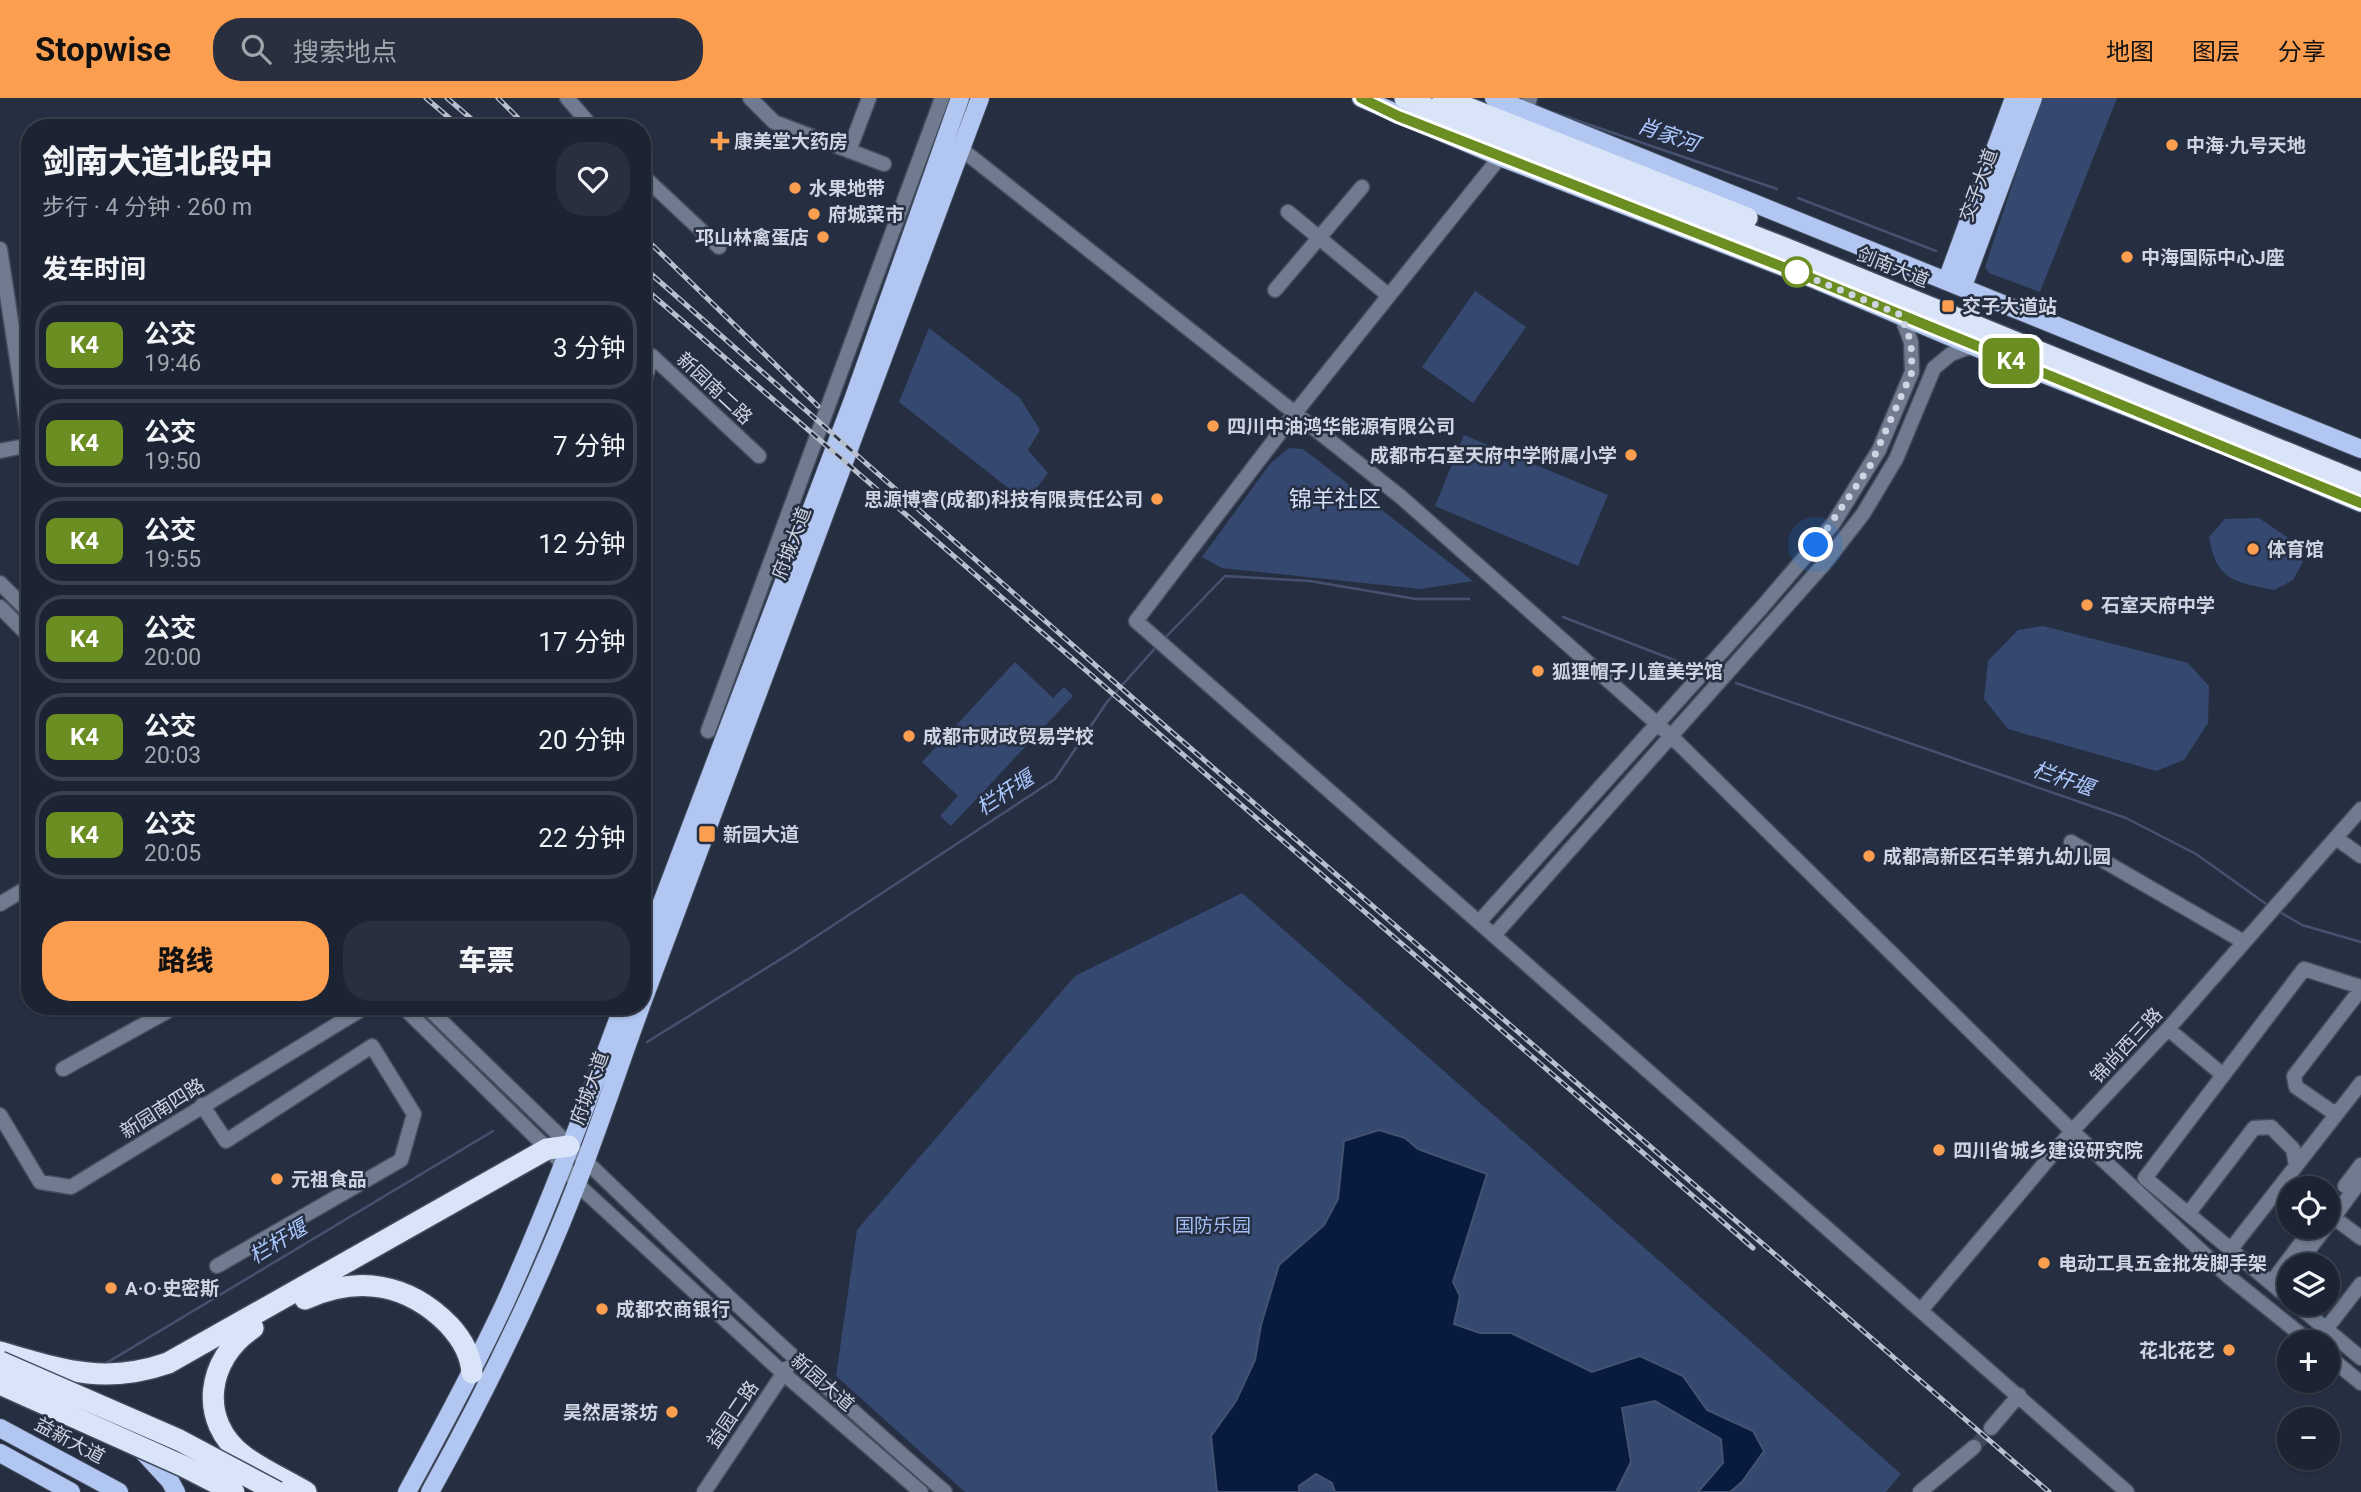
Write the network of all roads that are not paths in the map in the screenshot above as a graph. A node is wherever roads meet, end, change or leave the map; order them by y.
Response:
1 (567, 98) edge
2 (750, 98) edge
3 (869, 98) edge
4 (942, 98) edge
5 (960, 98) edge
6 (980, 98) edge
7 (1361, 98) edge
8 (1494, 98) edge
9 (2014, 98) edge
10 (2033, 98) edge
11 (1448, 104) edge
12 (1402, 107) edge
13 (1520, 111) edge
14 (585, 119) edge
15 (960, 149) junction
16 (849, 151) junction
17 (1500, 157) junction
18 (884, 164) dead end
19 (651, 183) edge
20 (1362, 187) dead end
21 (1288, 212) dead end
22 (1782, 212) junction
23 (1741, 215) junction
24 (1320, 239) junction
25 (719, 247) dead end
26 (1782, 247) junction
27 (0, 249) edge
28 (1811, 278) junction
29 (1955, 283) junction
30 (1275, 290) dead end
31 (1388, 295) junction
32 (1901, 315) junction
33 (1972, 346) junction
34 (651, 360) edge
35 (21, 386) edge
36 (1295, 413) junction
37 (21, 447) edge
38 (2361, 449) edge
39 (0, 451) edge
40 (759, 456) dead end
41 (2361, 469) edge
42 (2361, 483) edge
43 (2361, 503) edge
44 (0, 583) edge
45 (21, 604) edge
46 (0, 607) edge
47 (21, 628) edge
48 (1656, 724) junction
49 (708, 731) dead end
50 (1672, 737) junction
51 (2361, 809) edge
52 (2336, 838) junction
53 (2071, 842) dead end
54 (2361, 856) edge
55 (21, 891) edge
56 (0, 904) edge
57 (1480, 921) junction
58 (651, 931) edge
59 (1495, 934) junction
60 (2244, 942) junction
61 (651, 980) edge
62 (2361, 988) edge
63 (161, 1015) edge
64 (352, 1015) edge
65 (412, 1015) edge
66 (434, 1015) edge
67 (620, 1015) edge
68 (636, 1015) edge
69 (2168, 1029) junction
70 (63, 1069) dead end
71 (2223, 1075) junction
72 (2361, 1083) edge
73 (202, 1105) junction
74 (2339, 1111) junction
75 (0, 1115) edge
76 (2072, 1131) junction
77 (566, 1155) junction
78 (2296, 1165) junction
79 (2361, 1165) edge
80 (2361, 1180) edge
81 (577, 1184) junction
82 (2340, 1200) edge
83 (2340, 1206) edge
84 (2188, 1214) junction
85 (2340, 1226) edge
86 (2361, 1238) edge
87 (2231, 1250) junction
88 (217, 1266) dead end
89 (2361, 1284) edge
90 (2277, 1288) edge
91 (1922, 1309) junction
92 (2310, 1316) edge
93 (2326, 1329) junction
94 (2296, 1330) edge
95 (233, 1334) junction
96 (0, 1353) edge
97 (2361, 1358) edge
98 (794, 1359) junction
99 (0, 1362) edge
100 (2340, 1366) edge
101 (472, 1373) junction
102 (783, 1373) junction
103 (2361, 1383) edge
104 (0, 1384) edge
105 (2019, 1395) junction
106 (0, 1428) edge
107 (1992, 1428) tunnel mouth
108 (1974, 1447) tunnel mouth
109 (0, 1453) edge
110 (71, 1492) edge
111 (119, 1492) edge
112 (176, 1492) edge
113 (234, 1492) edge
114 (277, 1492) edge
115 (306, 1492) edge
116 (407, 1492) edge
117 (430, 1492) edge
118 (704, 1492) edge
119 (921, 1492) edge
120 (945, 1492) edge
121 (1920, 1492) edge
122 (2127, 1492) edge

1 - 14 street
2 - 16 street
3 - 16 street
4 - 49 street
5 - 58 main road, 府城大道
6 - 15 main road, 府城大道
7 - 12 main road
8 - 13 main road
9 - 29 main road, 交子大道
10 - 29 main road, 交子大道
11 - 12 highway, 剑南大道
11 - 13 highway, 剑南大道
11 - 26 highway, 剑南大道
12 - 17 main road
13 - 22 main road
13 - 23 highway, 剑南大道
15 - 36 street
15 - 61 main road, 府城大道
16 - 18 street
17 - 28 main road
17 - 31 street
19 - 25 street
20 - 24 street
21 - 24 street
22 - 23 main road
22 - 29 main road
23 - 41 highway, 剑南大道
24 - 30 street
24 - 31 street
26 - 28 main road
26 - 42 highway, 剑南大道
27 - 35 street
28 - 32 main road
29 - 38 main road
31 - 36 street
32 - 33 main road
32 - 48 street
33 - 43 main road
33 - 50 street
34 - 40 street, 新园南二路
36 - 48 street
36 - 57 street
37 - 39 street
44 - 45 street
46 - 47 street
48 - 50 street
48 - 57 street
50 - 59 street
50 - 76 street
51 - 52 street, 锦尚西三路
52 - 54 street
52 - 60 street, 锦尚西三路
53 - 60 street
55 - 56 street
57 - 59 street
59 - 91 street
60 - 69 street, 锦尚西三路
62 - 71 street
62 - 74 street
63 - 70 street
64 - 73 street, 新园南四路
65 - 77 street, 新园大道
66 - 77 street, 新园大道
67 - 77 main road, 府城大道
68 - 77 main road, 府城大道
69 - 71 street
69 - 76 street, 锦尚西三路
71 - 84 street
72 - 74 street
73 - 75 street, 新园南四路
73 - 88 street
74 - 78 street
76 - 91 street, 锦尚西三路
76 - 94 street
77 - 81 main road, 府城大道
77 - 95 highway
77 - 98 street, 新园大道
77 - 101 main road
78 - 84 street
78 - 87 street
79 - 82 street
80 - 83 street
81 - 102 street, 新园大道
81 - 117 main road, 府城大道
84 - 87 street
85 - 86 street
87 - 90 street
89 - 93 street
91 - 105 street
92 - 93 street
93 - 97 street
95 - 96 highway
95 - 101 highway
95 - 115 highway
96 - 112 main road
98 - 102 street, 益园二路
98 - 120 street, 新园大道
99 - 114 highway, bridge
100 - 103 street
101 - 116 main road
102 - 118 street, 益园二路
102 - 119 street, 新园大道
104 - 113 highway, bridge
105 - 107 street
105 - 122 street
106 - 111 main road, 益新大道
108 - 121 street
109 - 110 main road

